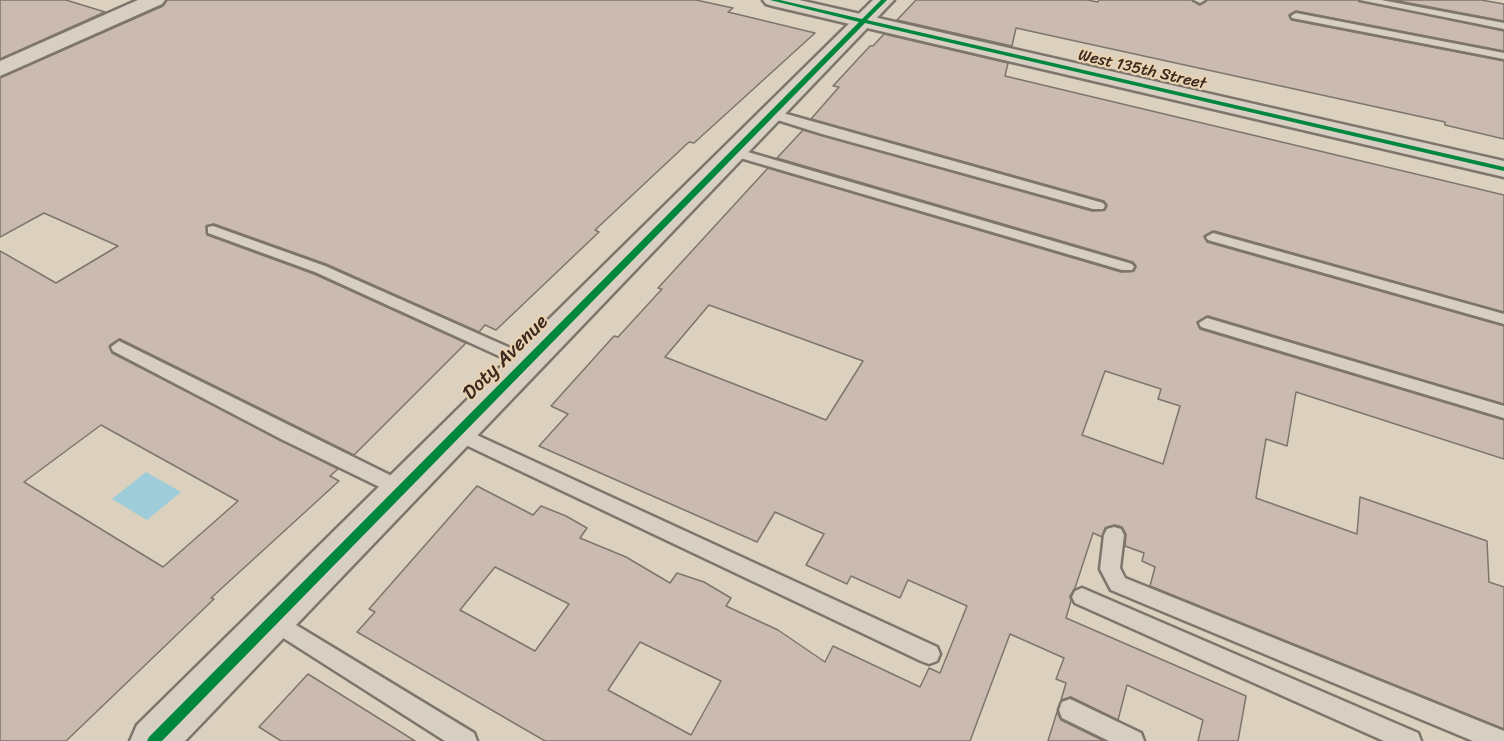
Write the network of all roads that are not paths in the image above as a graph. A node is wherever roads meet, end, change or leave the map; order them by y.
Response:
1 (155, 0) edge
2 (773, 0) edge
3 (1365, 0) edge
4 (874, 10) edge
5 (1296, 16) dead end
6 (1504, 26) edge
7 (1504, 56) edge
8 (0, 69) edge
9 (772, 114) junction
10 (734, 152) junction
11 (1504, 169) edge
12 (1098, 206) dead end
13 (213, 230) dead end
14 (1213, 237) dead end
15 (1127, 267) dead end
16 (1504, 319) edge
17 (1207, 323) dead end
18 (118, 346) dead end
19 (527, 362) junction
20 (1504, 412) edge
21 (457, 433) junction
22 (402, 489) junction
23 (1114, 535) dead end
24 (1082, 597) dead end
25 (273, 620) junction
26 (929, 654) dead end
27 (1071, 710) dead end
28 (153, 741) edge
29 (466, 741) edge
30 (1133, 741) edge
31 (1410, 741) edge
32 (1501, 741) edge

1 - 8 street
2 - 4 street, West 135th Street
3 - 6 lane
4 - 9 street, Doty Avenue
4 - 11 street, West 135th Street
5 - 7 lane
9 - 10 street, Doty Avenue
9 - 12 lane
10 - 15 lane
10 - 19 street, Doty Avenue
13 - 19 lane
14 - 16 lane
17 - 20 lane
18 - 22 lane
19 - 21 street, Doty Avenue
21 - 22 street, Doty Avenue
21 - 26 lane
22 - 25 street, Doty Avenue
23 - 32 lane
24 - 31 lane
25 - 28 street, Doty Avenue
25 - 29 lane
27 - 30 lane

